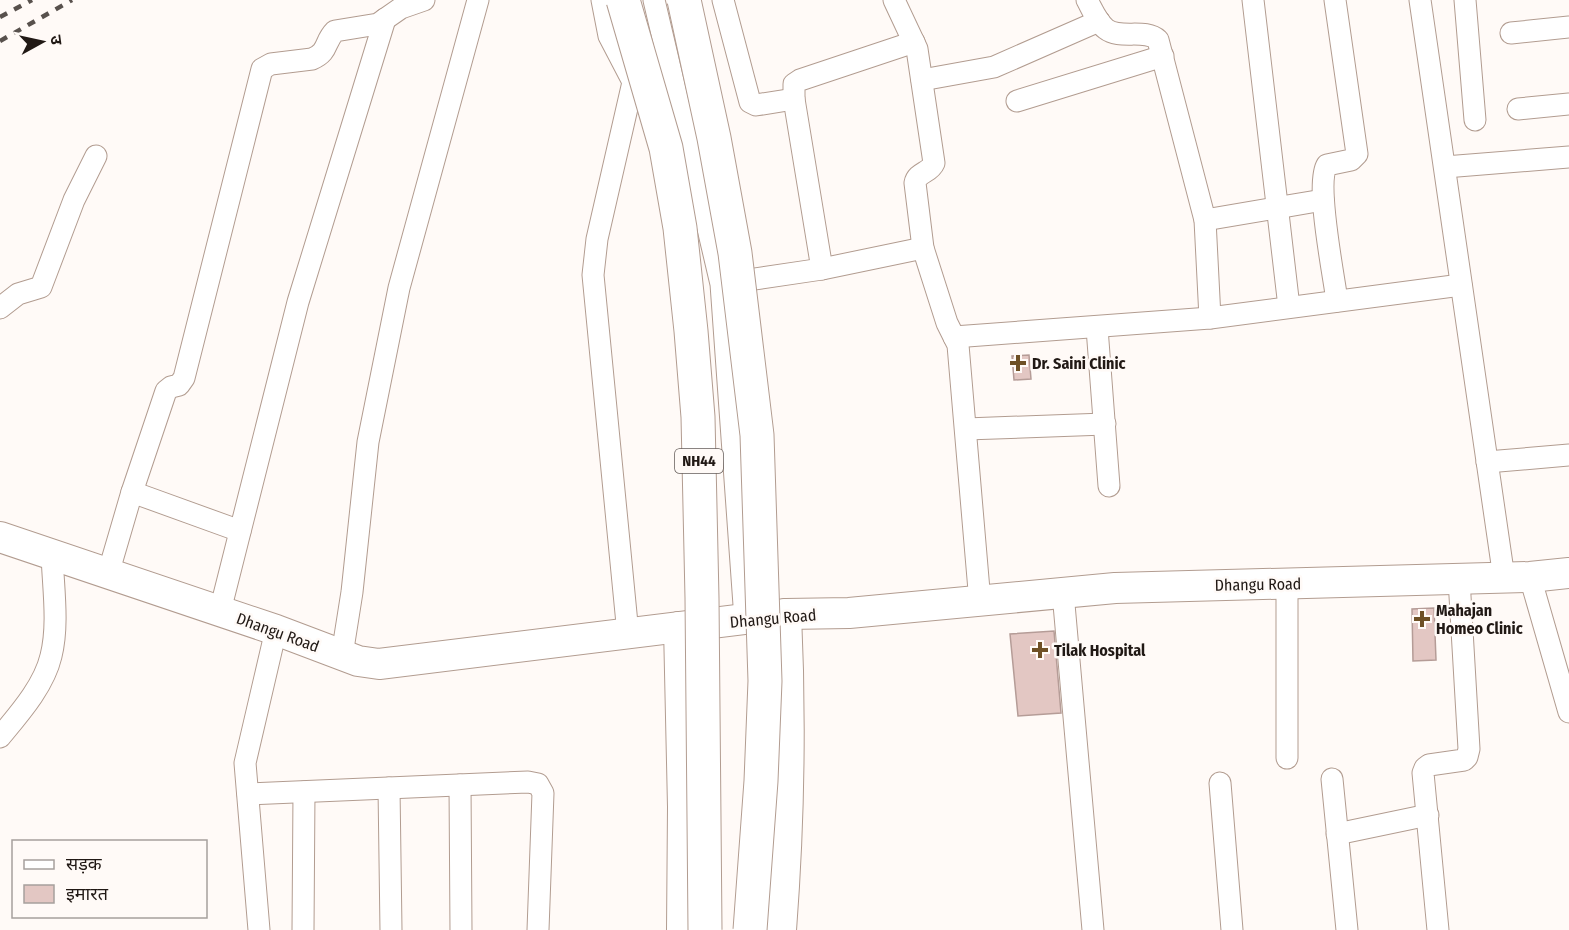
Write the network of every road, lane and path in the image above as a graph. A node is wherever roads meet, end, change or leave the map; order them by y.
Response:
1 (424, 0) edge
2 (478, 0) edge
3 (602, 0) edge
4 (623, 0) edge
5 (654, 0) edge
6 (684, 0) edge
7 (723, 0) edge
8 (894, 0) edge
9 (1087, 0) edge
10 (1253, 0) edge
11 (1335, 0) edge
12 (1420, 0) edge
13 (1465, 0) edge
14 (385, 19) junction
15 (1099, 21) junction
16 (1569, 27) edge
17 (1511, 33) dead end
18 (914, 42) junction
19 (1163, 56) junction
20 (922, 80) junction
21 (794, 99) junction
22 (1017, 101) dead end
23 (1569, 104) edge
24 (1518, 109) dead end
25 (1475, 120) dead end
26 (96, 156) dead end
27 (1569, 157) edge
28 (1445, 167) junction
29 (1323, 200) junction
30 (1278, 208) junction
31 (1205, 220) junction
32 (923, 248) junction
33 (822, 269) junction
34 (721, 284) junction
35 (1461, 285) junction
36 (1337, 301) junction
37 (0, 308) edge
38 (1289, 308) junction
39 (1210, 318) junction
40 (1097, 328) junction
41 (954, 337) junction
42 (1105, 424) junction
43 (966, 429) junction
44 (1569, 456) edge
45 (1487, 462) junction
46 (1109, 486) dead end
47 (132, 492) junction
48 (240, 531) junction
49 (0, 537) edge
50 (52, 555) junction
51 (1569, 573) edge
52 (108, 574) junction
53 (1517, 578) junction
54 (1459, 579) junction
55 (1287, 583) junction
56 (1063, 593) junction
57 (980, 602) junction
58 (220, 611) junction
59 (786, 614) junction
60 (745, 619) junction
61 (679, 627) junction
62 (276, 630) junction
63 (628, 633) junction
64 (342, 655) junction
65 (1569, 712) edge
66 (0, 737) edge
67 (1287, 758) dead end
68 (1332, 779) dead end
69 (1220, 783) dead end
70 (460, 785) junction
71 (389, 788) junction
72 (304, 792) junction
73 (248, 794) junction
74 (1428, 815) junction
75 (1336, 834) junction
76 (782, 918) edge
77 (259, 930) edge
78 (303, 930) edge
79 (391, 930) edge
80 (461, 930) edge
81 (538, 930) edge
82 (682, 930) edge
83 (705, 930) edge
84 (750, 930) edge
85 (801, 930) edge
86 (1093, 930) edge
87 (1232, 930) edge
88 (1347, 930) edge
89 (1437, 930) edge

1 - 14 street
2 - 64 street
3 - 63 street
4 - 83 highway, NH44, bridge
5 - 34 street
6 - 84 highway, bridge
7 - 21 street
8 - 18 street
9 - 15 street
10 - 30 street
11 - 29 street
12 - 28 street
13 - 25 street
14 - 47 street
14 - 48 street
15 - 19 street
15 - 20 street
16 - 17 street
18 - 20 street
18 - 21 street
19 - 22 street
19 - 31 street
20 - 32 street
21 - 33 street
23 - 24 street
26 - 37 street
27 - 28 street
28 - 35 street
29 - 30 street
29 - 36 street
30 - 31 street
30 - 38 street
31 - 39 street
32 - 33 street
32 - 41 street
33 - 34 street
34 - 60 street
35 - 36 street
35 - 45 street
36 - 38 street
38 - 39 street
39 - 40 street
40 - 41 street
40 - 42 street
41 - 43 street
42 - 43 street
42 - 46 street
43 - 57 street
44 - 45 street
45 - 53 street
47 - 48 street
47 - 52 street
48 - 58 street
49 - 50 street, Dhangu Road
50 - 52 street, Dhangu Road
50 - 66 street
51 - 53 street, Dhangu Road
52 - 58 street, Dhangu Road
53 - 54 street, Dhangu Road
53 - 65 street
54 - 55 street, Dhangu Road
54 - 74 street
55 - 56 street, Dhangu Road
55 - 67 street
56 - 57 street, Dhangu Road
56 - 86 street
57 - 59 street, Dhangu Road
58 - 62 street, Dhangu Road
59 - 60 street, Dhangu Road
59 - 76 street
60 - 61 street, Dhangu Road
61 - 63 street, Dhangu Road
61 - 82 street
62 - 64 street, Dhangu Road
62 - 73 street
63 - 64 street, Dhangu Road
68 - 75 street
69 - 87 street
70 - 71 street
70 - 80 street
70 - 81 street
71 - 72 street
71 - 79 street
72 - 73 street
72 - 78 street
73 - 77 street
74 - 75 street
74 - 89 street
75 - 88 street
76 - 85 street

